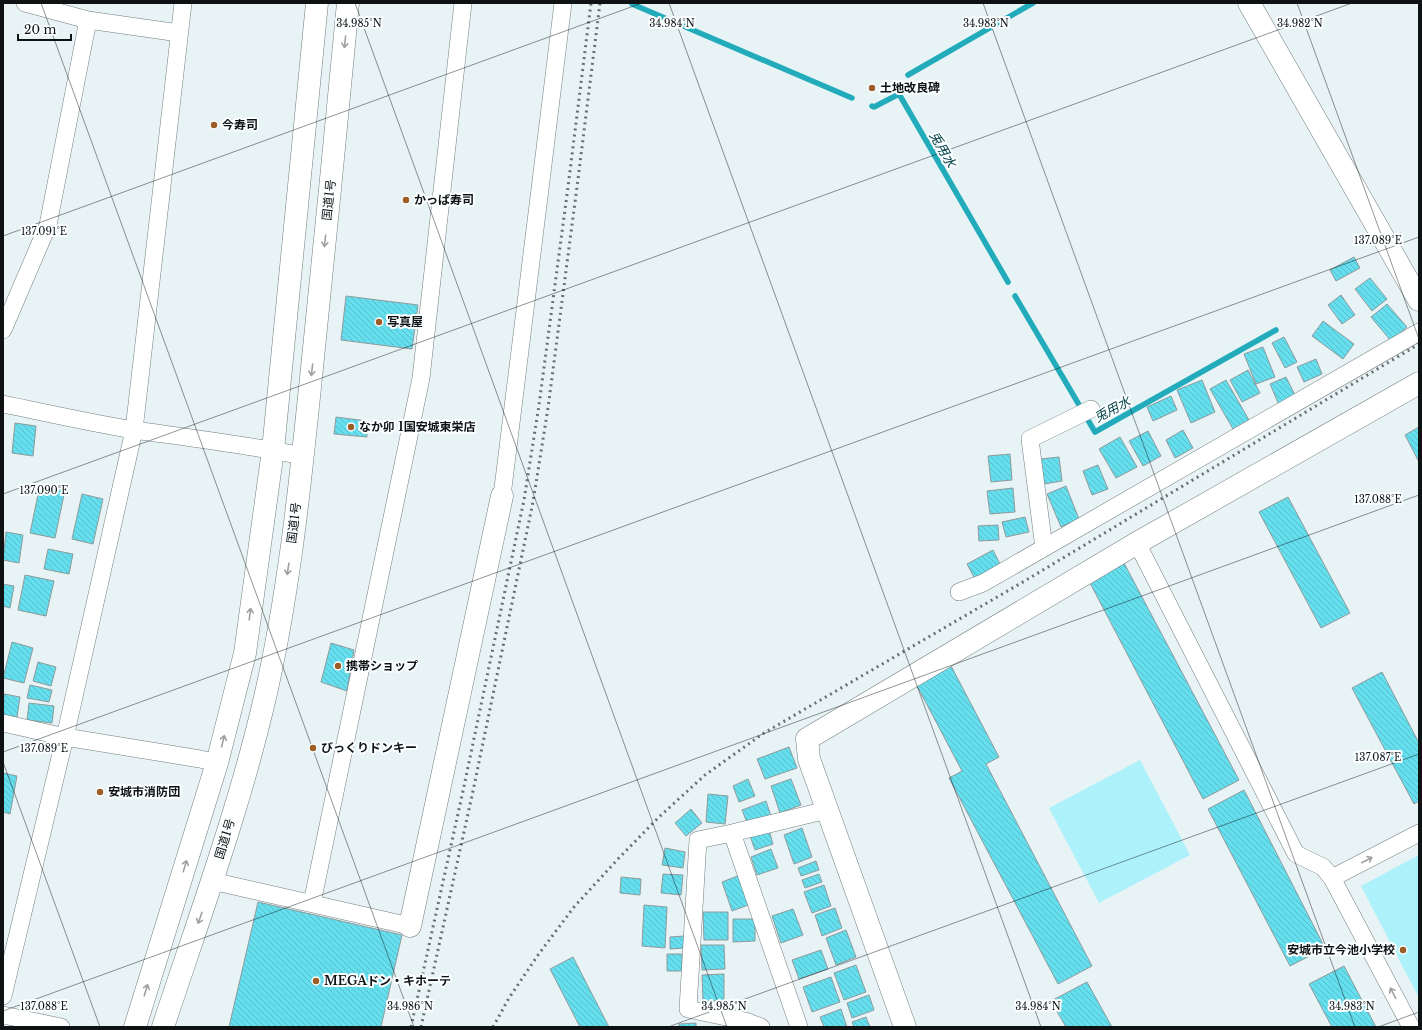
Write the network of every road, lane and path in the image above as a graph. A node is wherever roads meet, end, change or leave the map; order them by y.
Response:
1 (25, 3) edge
2 (183, 3) edge
3 (317, 3) edge
4 (348, 3) edge
5 (463, 3) edge
6 (563, 3) edge
7 (1249, 3) edge
8 (88, 20) junction
9 (179, 33) junction
10 (1419, 300) edge
11 (3, 330) edge
12 (1419, 332) edge
13 (1419, 383) edge
14 (3, 404) edge
15 (1091, 410) dead end
16 (134, 430) junction
17 (273, 450) junction
18 (303, 456) junction
19 (502, 496) joint
20 (1137, 543) junction
21 (1044, 548) junction
22 (959, 592) dead end
23 (3, 723) edge
24 (65, 738) junction
25 (217, 763) junction
26 (827, 810) junction
27 (732, 833) junction
28 (1419, 833) edge
29 (1332, 878) junction
30 (212, 881) junction
31 (312, 903) junction
32 (410, 926) joint
33 (3, 996) edge
34 (3, 1015) edge
35 (61, 1027) edge
36 (135, 1027) edge
37 (163, 1027) edge
38 (761, 1027) edge
39 (799, 1027) edge
40 (906, 1027) edge
41 (1411, 1027) edge

1 - 8 street
2 - 9 street
3 - 17 main road
4 -> 18 main road, 国道1号
5 - 31 street
6 - 19 street
7 - 10 main road
8 - 9 street
8 - 11 street
9 - 16 street
12 - 21 street
13 - 20 main road
14 - 16 street
15 - 21 street
16 - 17 street
16 - 24 street
17 - 18 street
25 -> 17 main road
18 -> 30 main road, 国道1号
19 - 32 main road
20 - 26 main road
20 - 29 street
21 - 22 street
23 - 24 street
24 - 25 street
24 - 33 street
36 -> 25 main road
26 - 27 street
26 - 40 main road
27 - 38 street
27 - 39 street
29 -> 28 street
41 -> 29 street
30 - 31 street
30 -> 37 main road, 国道1号
31 - 32 street
34 - 35 street

